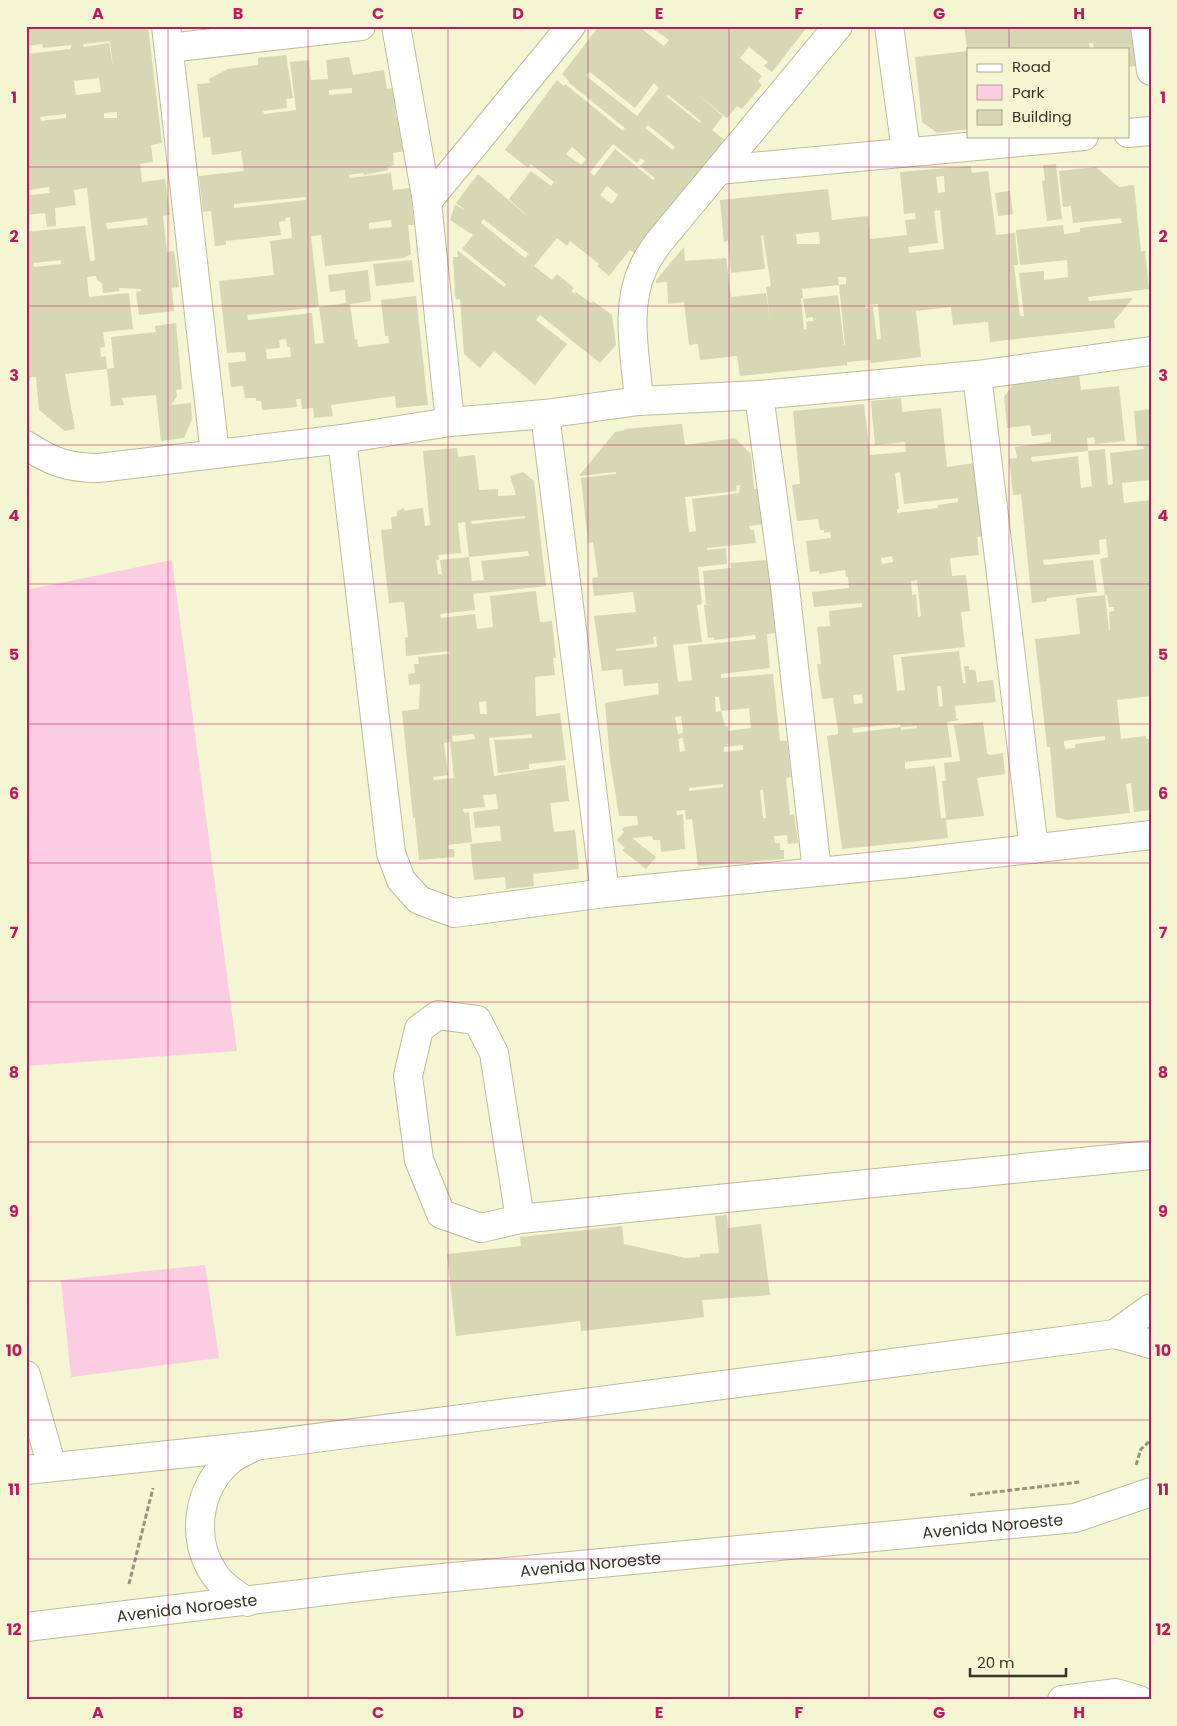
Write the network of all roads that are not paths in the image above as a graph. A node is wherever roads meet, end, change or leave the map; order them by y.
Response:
1 (361, 26) edge
2 (396, 26) edge
3 (571, 26) edge
4 (838, 26) edge
5 (889, 26) edge
6 (1145, 26) edge
7 (167, 37) edge
8 (1151, 71) edge
9 (1151, 131) edge
10 (1130, 133) edge
11 (1060, 138) edge
12 (906, 151) junction
13 (719, 170) junction
14 (427, 202) junction
15 (1151, 351) edge
16 (977, 374) junction
17 (759, 395) junction
18 (639, 401) junction
19 (545, 414) junction
20 (450, 422) junction
21 (342, 439) junction
22 (26, 445) edge
23 (215, 454) junction
24 (1151, 835) edge
25 (1034, 849) junction
26 (817, 872) junction
27 (605, 893) junction
28 (1151, 1155) edge
29 (520, 1219) junction
30 (1151, 1308) edge
31 (1115, 1334) junction
32 (1151, 1344) edge
33 (26, 1375) edge
34 (254, 1446) junction
35 (39, 1468) edge
36 (1151, 1492) edge
37 (247, 1602) junction
38 (26, 1627) edge
39 (1062, 1700) edge
40 (1139, 1700) edge

1 - 7 street
2 - 14 street
3 - 14 street
4 - 13 street
5 - 12 street
6 - 8 street
7 - 23 street
9 - 10 street
11 - 12 street
12 - 13 street
13 - 18 street
14 - 20 street
15 - 16 street
16 - 17 street
16 - 25 street
17 - 18 street
17 - 26 street
18 - 19 street
19 - 20 street
19 - 27 street
20 - 21 street
21 - 23 street
21 - 27 street
22 - 23 street
24 - 25 street
25 - 26 street
26 - 27 street
28 - 29 street
29 - 29 street
30 - 31 street
31 - 32 street
31 - 34 street
33 - 35 street
34 - 35 street
34 - 37 street
36 - 37 street, Avenida Noroeste
37 - 38 street, Avenida Noroeste
39 - 40 street

